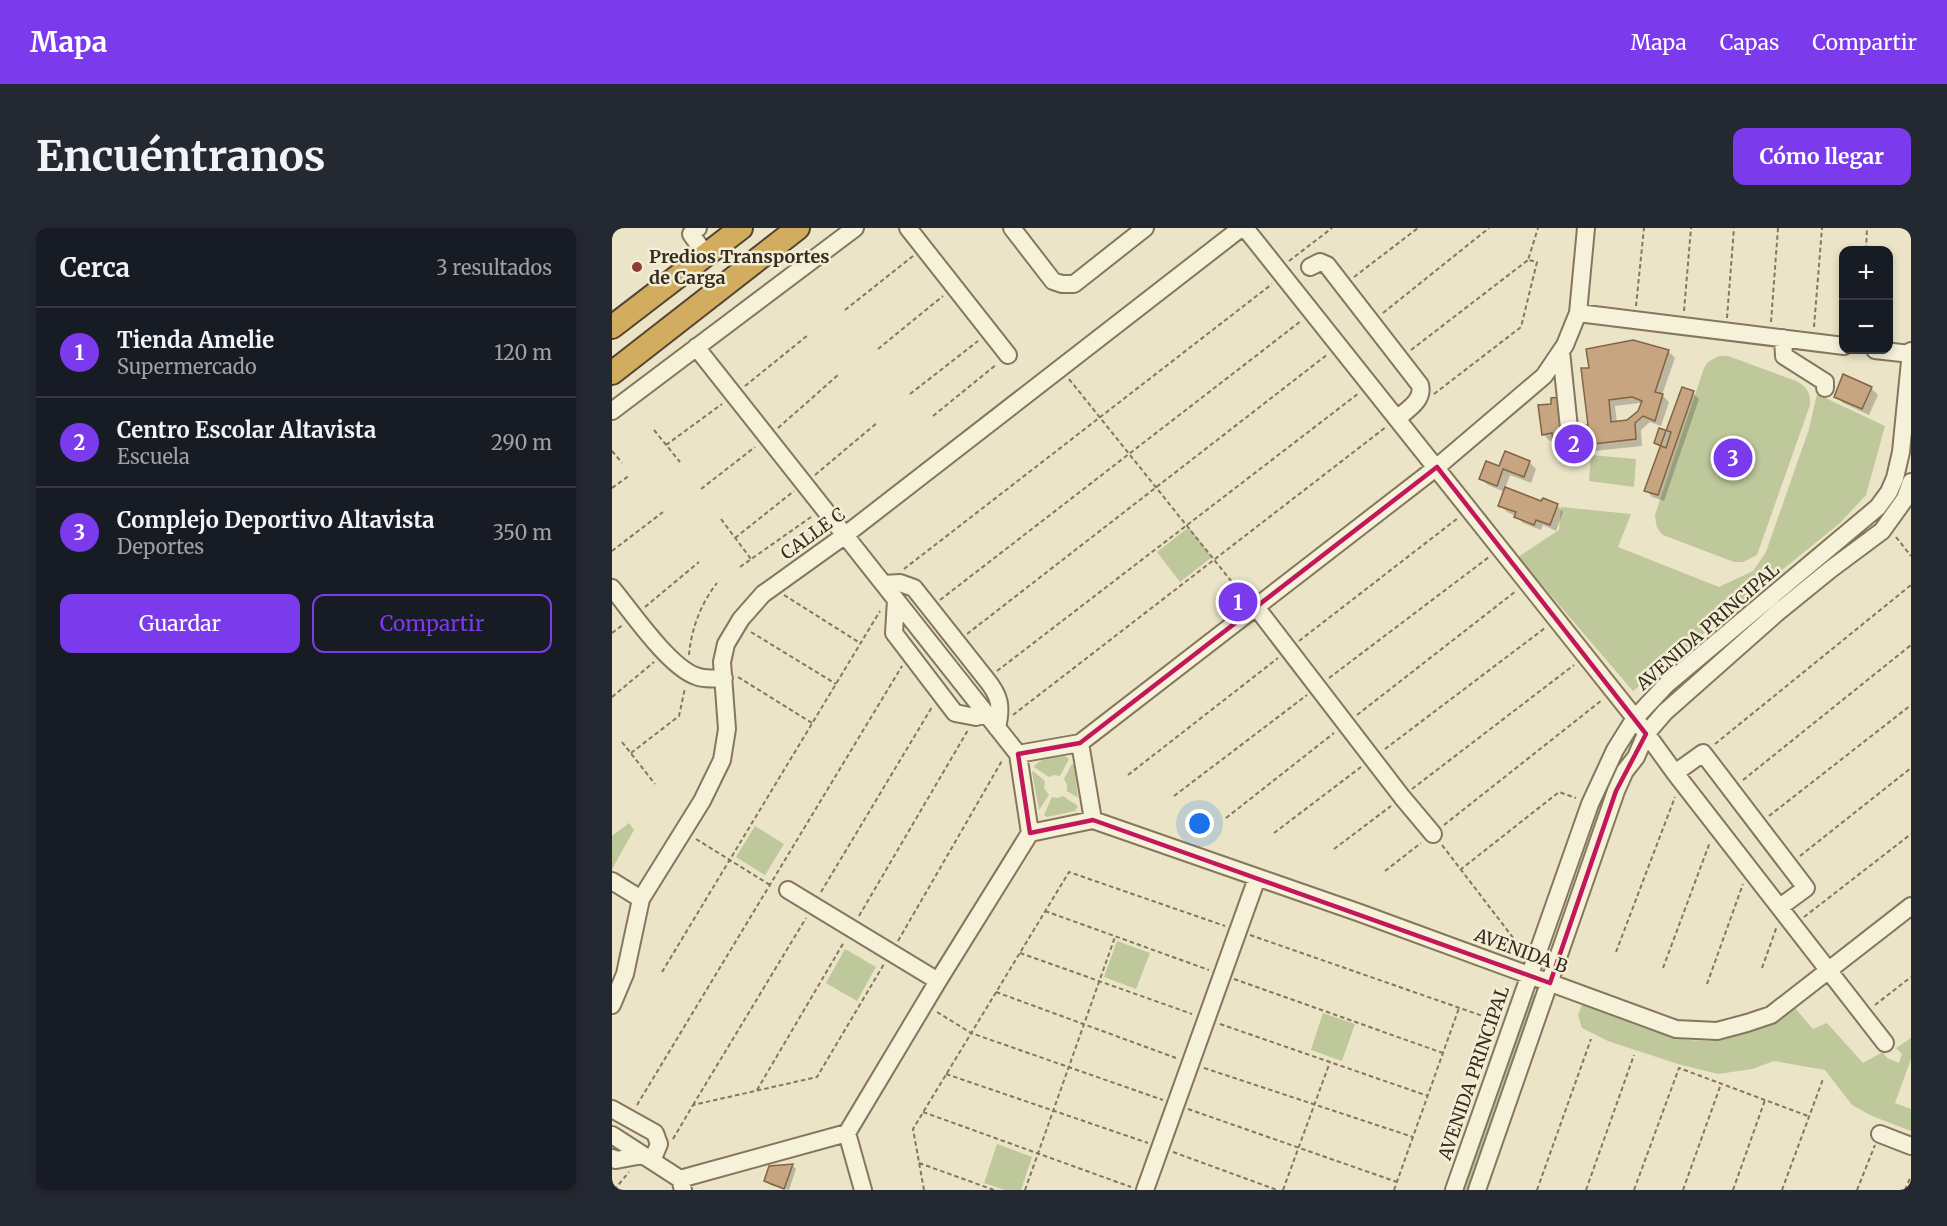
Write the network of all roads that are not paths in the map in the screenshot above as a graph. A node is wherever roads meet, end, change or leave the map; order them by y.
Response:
1 (741, 228) edge
2 (798, 228) edge
3 (855, 228) edge
4 (908, 228) edge
5 (1012, 228) edge
6 (1145, 228) edge
7 (1241, 228) edge
8 (1245, 228) edge
9 (1586, 228) edge
10 (692, 230) edge
11 (1124, 235) edge
12 (706, 255) junction
13 (1310, 267) dead end
14 (1578, 313) junction
15 (618, 323) edge
16 (1777, 338) junction
17 (1839, 345) edge
18 (646, 346) junction
19 (696, 347) junction
20 (1561, 351) junction
21 (1893, 352) edge
22 (1911, 353) edge
23 (1008, 355) road end
24 (612, 373) edge
25 (1825, 388) dead end
26 (612, 411) edge
27 (1398, 418) junction
28 (1571, 447) dead end
29 (1437, 467) junction
30 (1911, 482) edge
31 (844, 536) junction
32 (612, 588) edge
33 (890, 593) junction
34 (1255, 608) junction
35 (724, 673) junction
36 (981, 716) junction
37 (1635, 718) junction
38 (997, 728) junction
39 (1646, 734) junction
40 (1080, 743) junction
41 (1015, 750) junction
42 (1678, 777) junction
43 (1093, 820) junction
44 (1030, 833) junction
45 (1433, 834) road end
46 (1257, 878) junction
47 (612, 881) edge
48 (788, 890) dead end
49 (641, 899) junction
50 (1911, 906) edge
51 (1781, 909) junction
52 (1531, 969) junction
53 (1829, 970) junction
54 (938, 981) junction
55 (1550, 983) junction
56 (612, 1005) edge
57 (1886, 1043) dead end
58 (612, 1109) edge
59 (847, 1133) junction
60 (1880, 1134) road end
61 (612, 1135) edge
62 (1911, 1146) edge
63 (612, 1158) edge
64 (651, 1160) junction
65 (682, 1184) edge
66 (863, 1190) edge
67 (1145, 1190) edge
68 (1454, 1190) edge
69 (1477, 1190) edge

1 - 12 highway
2 - 18 highway
3 - 19 street
4 - 23 street
5 - 11 street
6 - 11 street
7 - 31 street, CALLE C
8 - 27 street
9 - 14 street
10 - 12 street
12 - 15 highway
13 - 27 street
14 - 16 street
14 - 20 street
15 - 18 highway
16 - 17 street
16 - 25 street
18 - 24 highway
19 - 26 street
19 - 31 street
20 - 28 street
20 - 29 street
21 - 22 street
22 - 37 street, AVENIDA PRINCIPAL
27 - 29 street
29 - 34 street
29 - 37 street
30 - 39 street, AVENIDA PRINCIPAL
31 - 33 street
31 - 35 street, CALLE C
32 - 35 street
33 - 36 street
33 - 36 street
33 - 38 street
34 - 40 street
34 - 45 street
35 - 49 street, CALLE C
36 - 38 street
37 - 39 street
37 - 52 street, AVENIDA PRINCIPAL
38 - 41 street
39 - 42 street
39 - 55 street, AVENIDA PRINCIPAL
40 - 41 street
40 - 43 street
41 - 44 street
42 - 51 street
42 - 51 street
43 - 44 street
43 - 46 street, AVENIDA B
44 - 54 street
46 - 52 street, AVENIDA B
46 - 67 street
47 - 49 street
48 - 54 street
49 - 56 street, CALLE C
50 - 53 street, AVENIDA B
51 - 53 street
52 - 55 street, AVENIDA B
52 - 68 street, AVENIDA PRINCIPAL
53 - 55 street, AVENIDA B
53 - 57 street
54 - 59 street
55 - 69 street, AVENIDA PRINCIPAL
58 - 64 street
59 - 65 street
59 - 66 street
60 - 62 street
61 - 64 street
63 - 64 street
64 - 65 street

